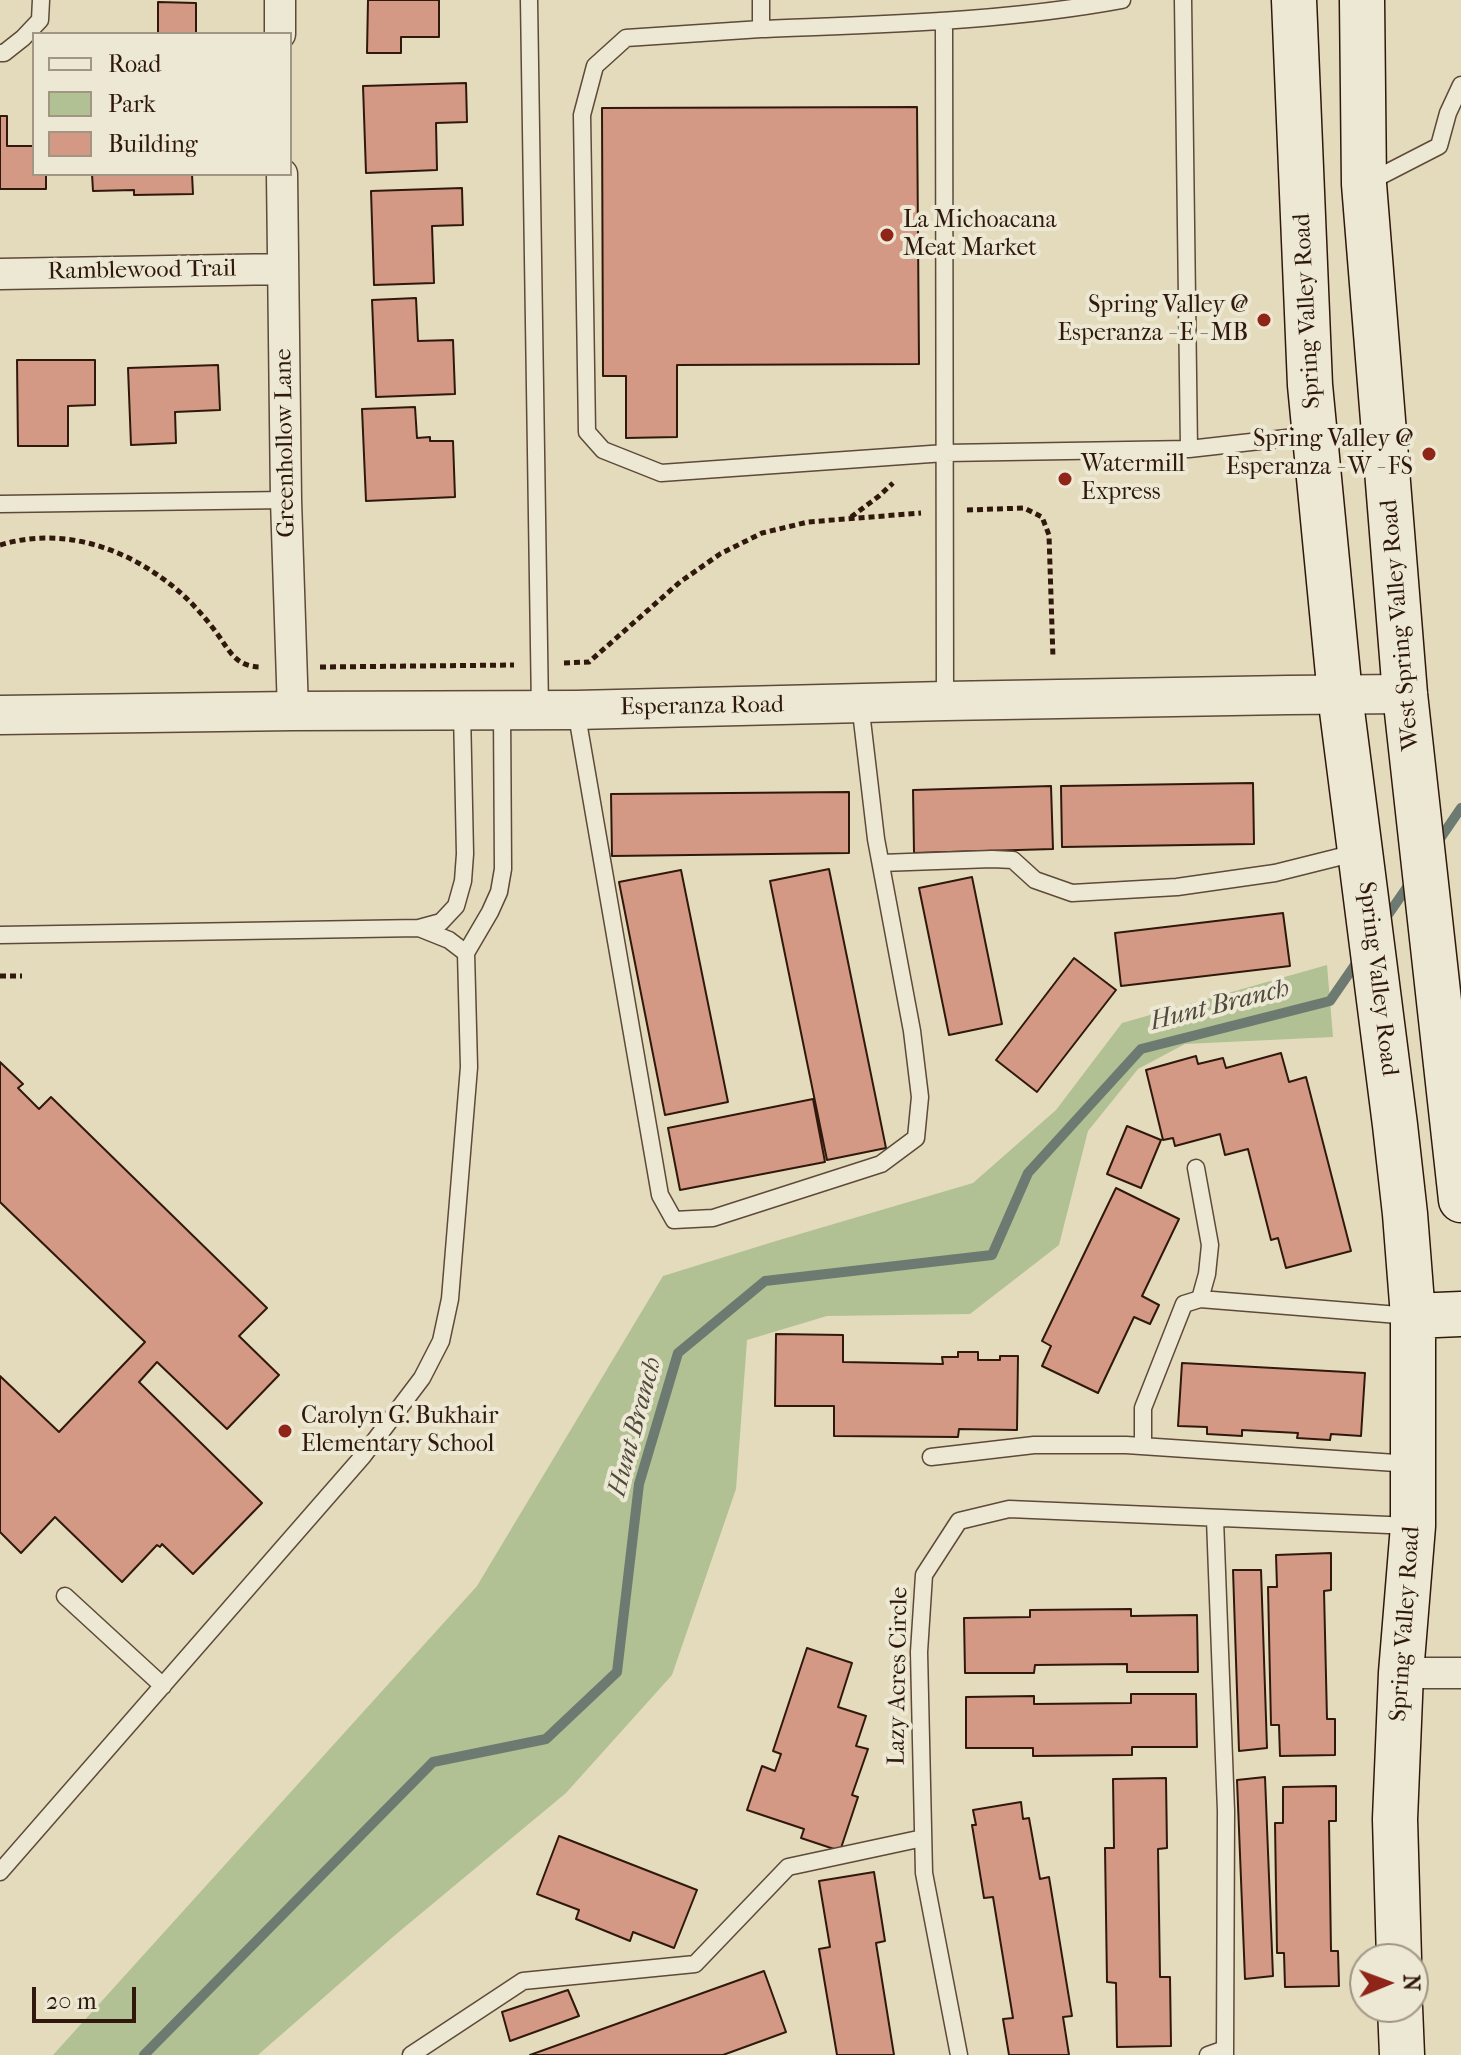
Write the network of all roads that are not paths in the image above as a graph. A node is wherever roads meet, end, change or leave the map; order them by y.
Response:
1 (41, 0) edge
2 (280, 0) edge
3 (529, 0) edge
4 (761, 0) edge
5 (1122, 0) edge
6 (1183, 0) edge
7 (1294, 0) edge
8 (1362, 0) edge
9 (944, 22) junction
10 (761, 29) junction
11 (280, 32) edge
12 (0, 53) edge
13 (1461, 85) edge
14 (282, 176) edge
15 (1364, 184) junction
16 (283, 269) junction
17 (0, 274) edge
18 (1315, 435) junction
19 (1189, 449) junction
20 (945, 453) junction
21 (286, 500) junction
22 (0, 504) edge
23 (1405, 694) junction
24 (1340, 695) junction
25 (945, 701) junction
26 (860, 703) junction
27 (558, 709) junction
28 (502, 710) junction
29 (293, 711) junction
30 (462, 711) junction
31 (0, 715) edge
32 (1361, 852) junction
33 (881, 863) junction
34 (419, 928) junction
35 (0, 935) edge
36 (466, 953) junction
37 (1458, 1126) edge
38 (1196, 1168) dead end
39 (1461, 1200) edge
40 (1200, 1299) junction
41 (1461, 1314) edge
42 (1413, 1316) junction
43 (1143, 1446) junction
44 (931, 1457) dead end
45 (1413, 1464) junction
46 (1215, 1519) junction
47 (1413, 1526) junction
48 (65, 1596) dead end
49 (1401, 1673) junction
50 (1461, 1673) edge
51 (163, 1686) junction
52 (923, 1838) junction
53 (0, 1872) edge
54 (1399, 1943) edge
55 (1401, 2023) edge
56 (1225, 2052) edge
57 (411, 2055) edge
58 (959, 2055) edge
59 (1208, 2055) edge
60 (1402, 2055) edge

1 - 12 lane
2 - 11 street
3 - 27 lane
4 - 10 lane
5 - 9 lane
6 - 19 lane
7 - 18 main road, Spring Valley Road
8 - 15 main road, West Spring Valley Road
9 - 10 lane
9 - 20 lane
10 - 20 lane
13 - 15 lane
14 - 16 street, Greenhollow Lane
15 - 23 main road, West Spring Valley Road
16 - 17 street, Ramblewood Trail
16 - 21 street, Greenhollow Lane
18 - 19 lane
18 - 24 main road, Spring Valley Road
19 - 20 lane
20 - 25 lane
21 - 22 lane
21 - 29 street, Greenhollow Lane
23 - 24 street, Esperanza Road
23 - 37 main road, West Spring Valley Road
24 - 25 street, Esperanza Road
24 - 32 main road, Spring Valley Road
25 - 26 street, Esperanza Road
26 - 27 street, Esperanza Road
26 - 33 lane
27 - 28 street, Esperanza Road
27 - 33 lane
28 - 30 street, Esperanza Road
28 - 36 lane
29 - 30 street, Esperanza Road
29 - 31 street, Esperanza Road
30 - 34 lane
32 - 33 lane
32 - 42 main road, Spring Valley Road
34 - 35 lane
34 - 36 lane
36 - 51 lane
37 - 39 main road, West Spring Valley Road
38 - 40 lane
40 - 42 lane
40 - 43 lane
41 - 42 main road
42 - 45 main road, Spring Valley Road
43 - 44 lane
43 - 45 lane
45 - 47 main road, Spring Valley Road
46 - 47 lane, Lazy Acres Circle
46 - 52 lane, Lazy Acres Circle
46 - 56 lane
47 - 49 main road, Spring Valley Road
48 - 51 lane
49 - 50 street
49 - 54 main road, Spring Valley Road
51 - 53 lane
52 - 57 lane
52 - 58 lane, Lazy Acres Circle
55 - 60 main road
56 - 59 lane

